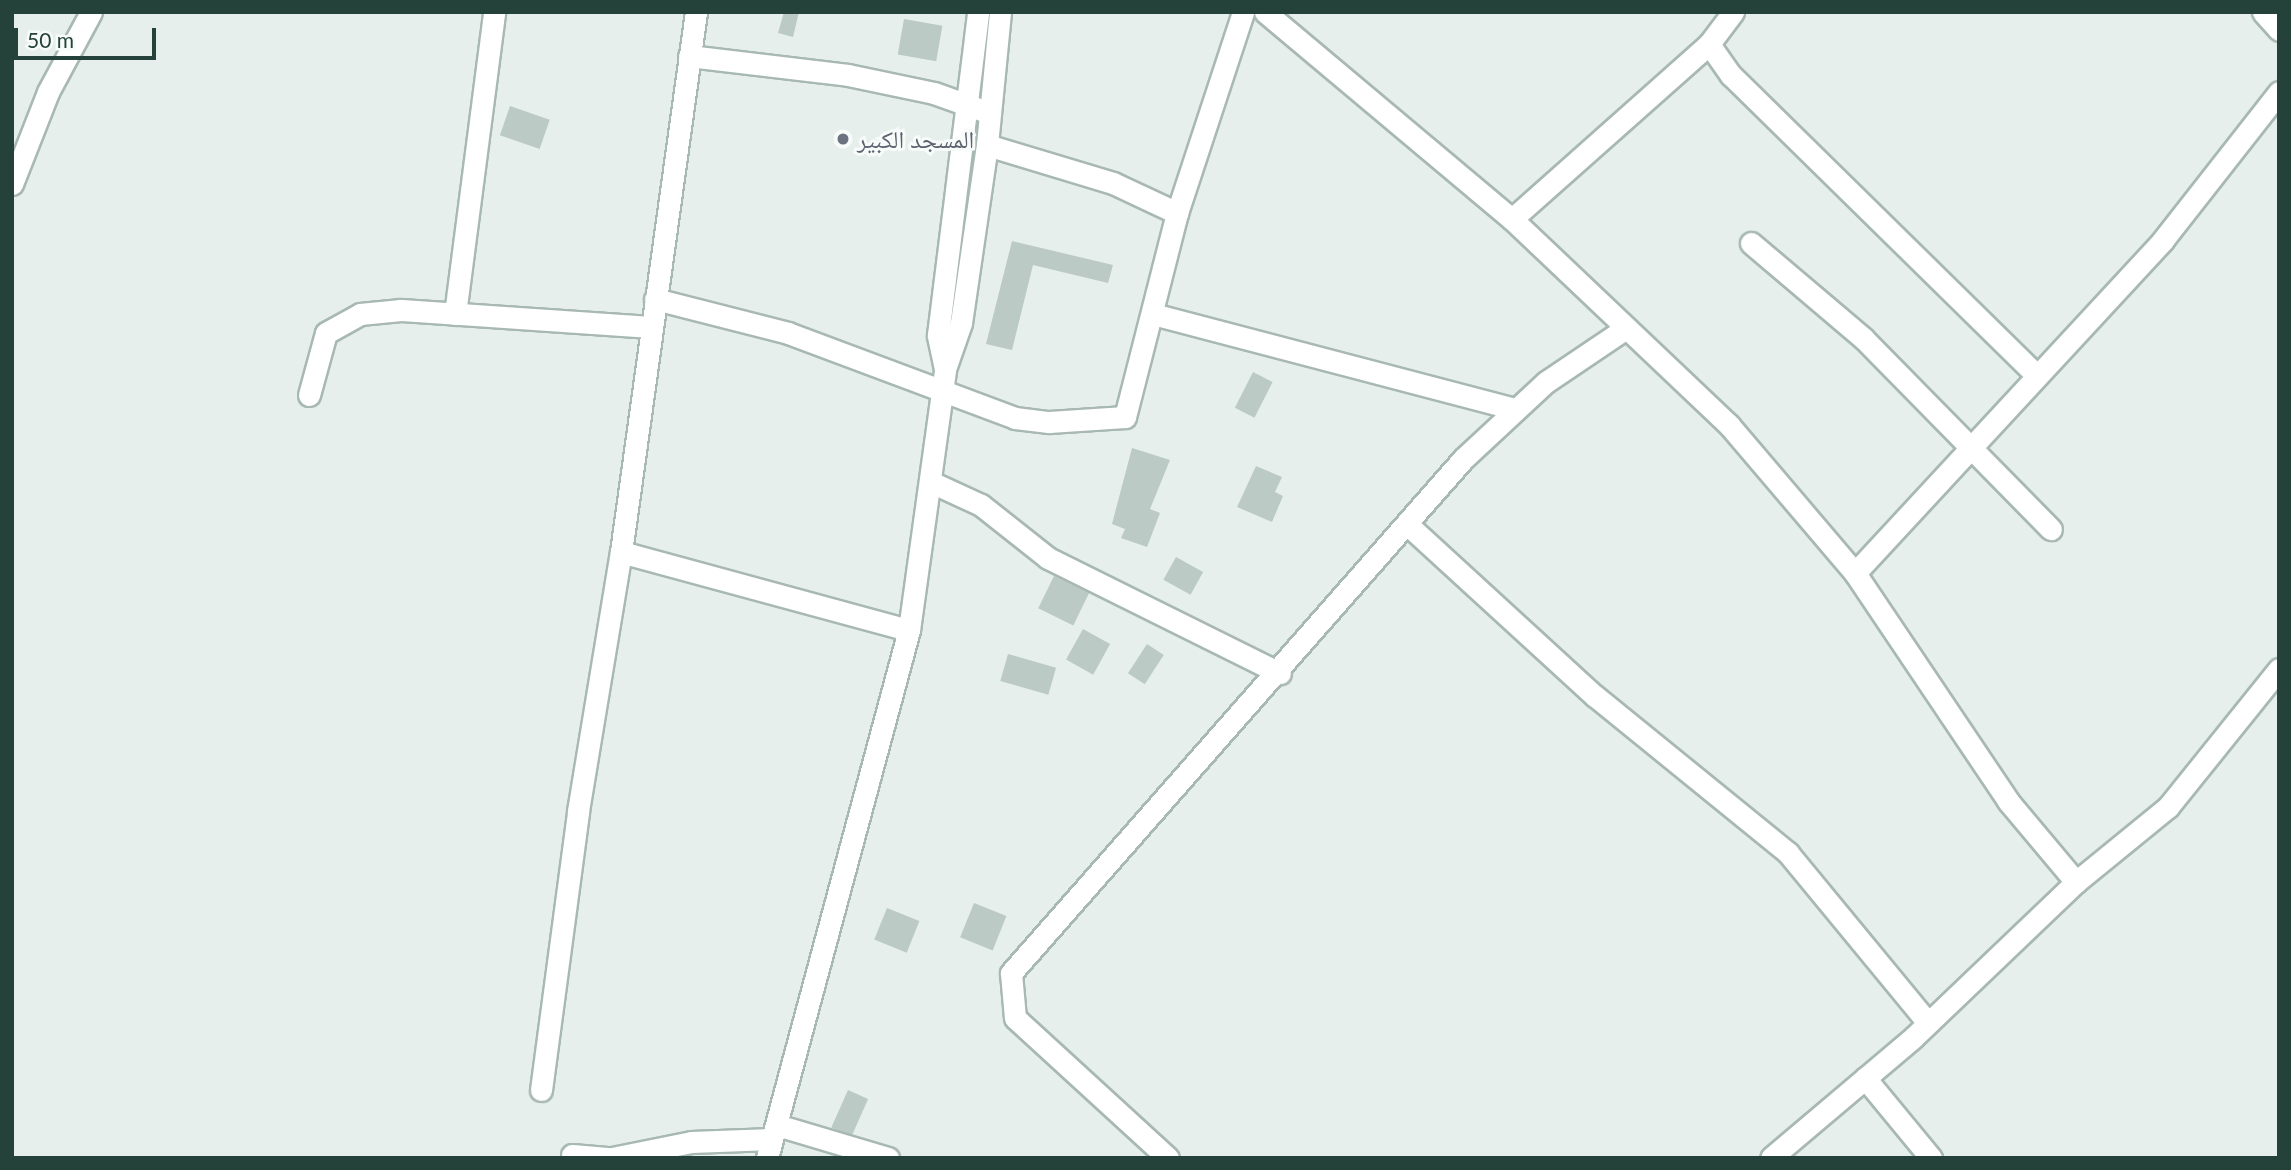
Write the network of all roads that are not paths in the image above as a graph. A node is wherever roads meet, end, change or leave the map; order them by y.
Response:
1 (91, 12) edge
2 (494, 12) edge
3 (696, 12) edge
4 (978, 12) edge
5 (1000, 12) edge
6 (1243, 12) edge
7 (1265, 12) edge
8 (1733, 12) edge
9 (2263, 12) edge
10 (2279, 30) edge
11 (1709, 44) junction
12 (689, 56) junction
13 (2279, 92) edge
14 (966, 106) junction
15 (990, 113) junction
16 (987, 145) junction
17 (12, 184) edge
18 (1177, 213) junction
19 (1512, 219) junction
20 (1751, 243) dead end
21 (656, 299) junction
22 (455, 314) junction
23 (1153, 314) junction
24 (651, 327) junction
25 (1626, 328) junction
26 (945, 369) junction
27 (2037, 376) junction
28 (309, 395) dead end
29 (942, 395) junction
30 (1516, 409) junction
31 (1972, 442) junction
32 (931, 482) junction
33 (1408, 524) junction
34 (2051, 529) dead end
35 (621, 552) junction
36 (1855, 573) junction
37 (909, 630) junction
38 (2279, 669) edge
39 (1280, 673) junction
40 (2076, 881) junction
41 (1928, 1023) junction
42 (1865, 1079) junction
43 (541, 1090) dead end
44 (772, 1141) edge
45 (572, 1155) dead end
46 (609, 1158) edge
47 (888, 1158) edge
48 (1168, 1158) edge
49 (1771, 1158) edge
50 (1931, 1158) edge

1 - 17 street
2 - 22 street
3 - 12 street
4 - 14 street
5 - 15 street
6 - 18 street
7 - 19 street
8 - 11 street
9 - 10 street
11 - 19 street
11 - 27 street
12 - 14 street
12 - 21 street
13 - 27 street
14 - 15 street
14 - 26 street
15 - 16 street
16 - 18 street
16 - 26 street
18 - 23 street
19 - 25 street
20 - 31 street
21 - 24 street
21 - 29 street
22 - 24 street
22 - 28 street
23 - 29 street
23 - 30 street
24 - 35 street
25 - 30 street
25 - 36 street
26 - 29 street
27 - 31 street
29 - 32 street
30 - 33 street
31 - 34 street
31 - 36 street
32 - 37 street
32 - 39 street
33 - 39 street
33 - 41 street
35 - 37 street
35 - 43 street
36 - 40 street
37 - 44 street
38 - 40 street
39 - 48 street
40 - 41 street
41 - 42 street
42 - 49 street
42 - 50 street
44 - 46 street
44 - 47 street
45 - 46 street

